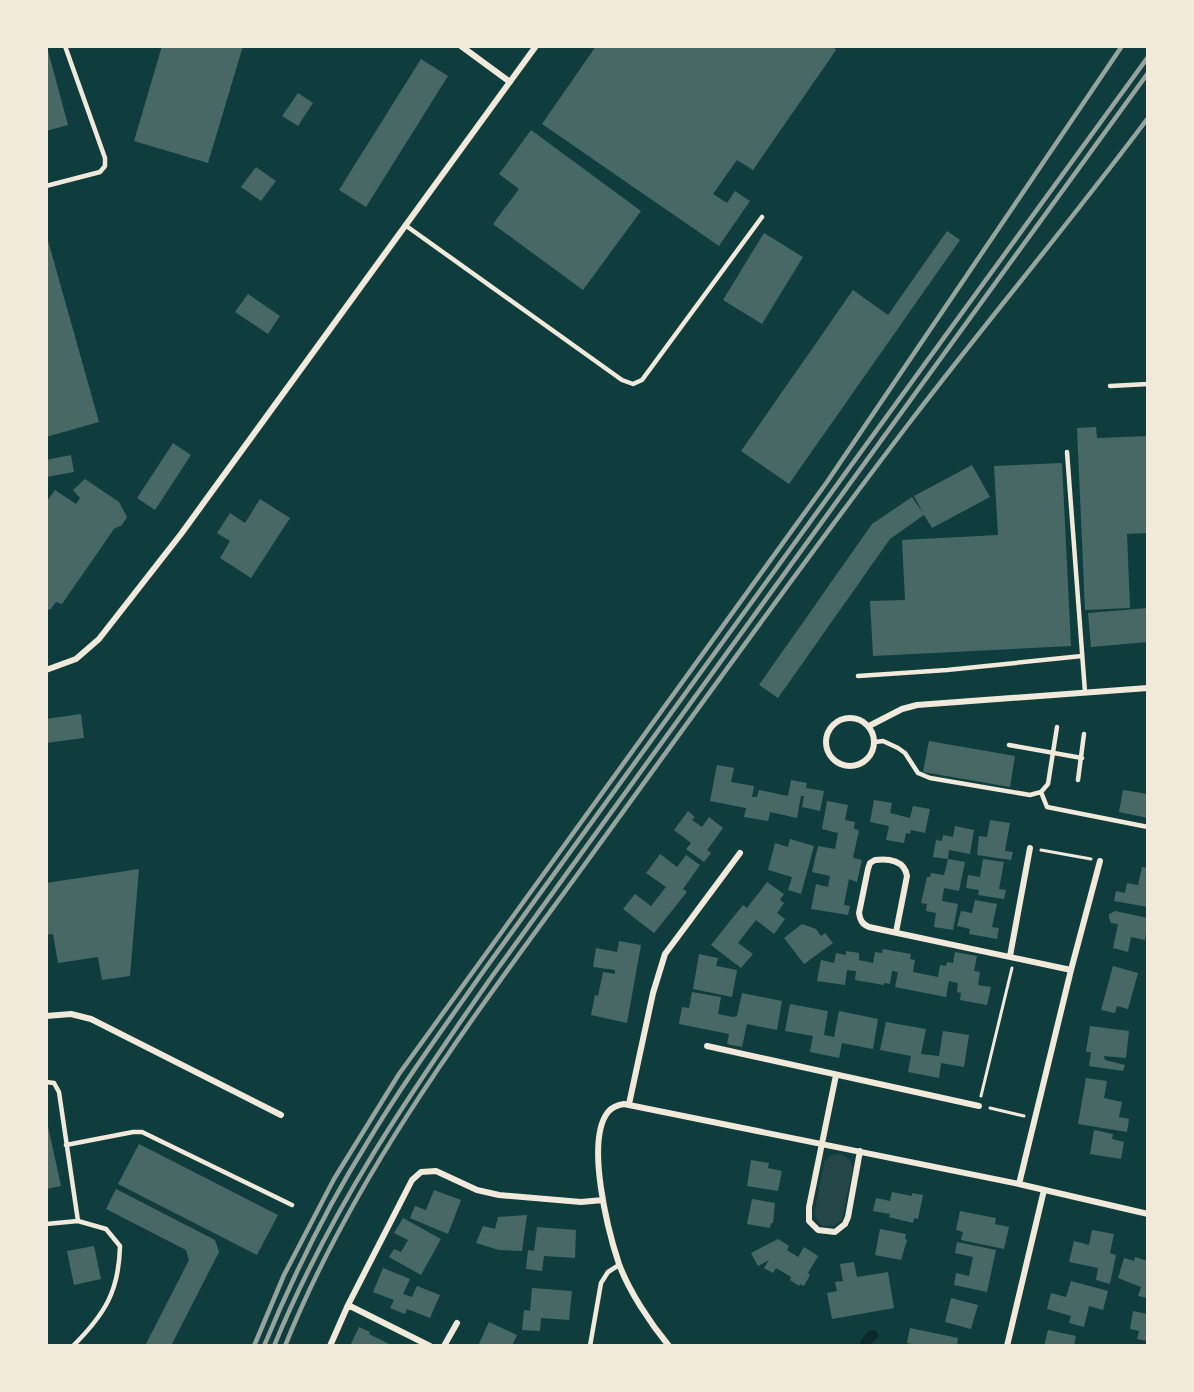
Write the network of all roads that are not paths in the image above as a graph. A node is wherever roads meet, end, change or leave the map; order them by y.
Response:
1 (65, 46) edge
2 (461, 46) edge
3 (536, 46) edge
4 (510, 82) junction
5 (46, 186) edge
6 (762, 217) dead end
7 (405, 225) junction
8 (1148, 384) edge
9 (1110, 386) dead end
10 (1067, 452) dead end
11 (1082, 657) junction
12 (46, 670) edge
13 (858, 676) dead end
14 (1148, 687) edge
15 (1085, 692) junction
16 (869, 726) junction
17 (1057, 727) dead end
18 (1084, 734) dead end
19 (875, 742) junction
20 (1009, 745) dead end
21 (1053, 753) junction
22 (1082, 758) junction
23 (1078, 780) dead end
24 (1041, 792) junction
25 (1148, 827) edge
26 (1030, 848) road end
27 (740, 853) dead end
28 (1100, 861) road end
29 (896, 932) junction
30 (1012, 957) junction
31 (1071, 970) junction
32 (46, 1016) edge
33 (706, 1046) dead end
34 (836, 1075) junction
35 (46, 1082) edge
36 (629, 1104) junction
37 (979, 1106) road end
38 (281, 1115) dead end
39 (822, 1144) junction
40 (66, 1145) junction
41 (860, 1151) junction
42 (1019, 1184) junction
43 (1044, 1190) junction
44 (603, 1200) junction
45 (292, 1205) dead end
46 (1148, 1214) edge
47 (78, 1221) junction
48 (46, 1224) edge
49 (620, 1264) junction
50 (348, 1305) junction
51 (457, 1323) dead end
52 (73, 1346) edge
53 (330, 1346) edge
54 (430, 1346) edge
55 (444, 1346) edge
56 (590, 1346) edge
57 (669, 1346) edge
58 (1007, 1346) edge

1 - 5 lane
2 - 4 street
3 - 4 street
4 - 7 street
6 - 7 lane
7 - 12 street
8 - 9 lane
10 - 11 lane
11 - 13 lane
11 - 15 lane
14 - 15 street
15 - 16 street
16 - 19 street
16 - 19 street
17 - 21 lane
18 - 22 lane
19 - 24 lane
20 - 21 lane
21 - 22 lane
21 - 24 lane
22 - 23 lane
24 - 25 lane
26 - 30 street
27 - 36 street
28 - 31 street
29 - 29 street
29 - 30 street
30 - 31 street
31 - 42 street
32 - 38 street
33 - 34 street
34 - 37 street
34 - 39 street
35 - 40 lane
36 - 39 street
36 - 44 street
39 - 41 street
39 - 41 street
40 - 45 lane
40 - 47 lane
41 - 42 street
42 - 43 street
43 - 46 street
43 - 58 street
44 - 49 street
44 - 50 street
47 - 48 lane
47 - 52 lane
49 - 56 lane
49 - 57 street
50 - 53 street
50 - 54 street
51 - 55 street

